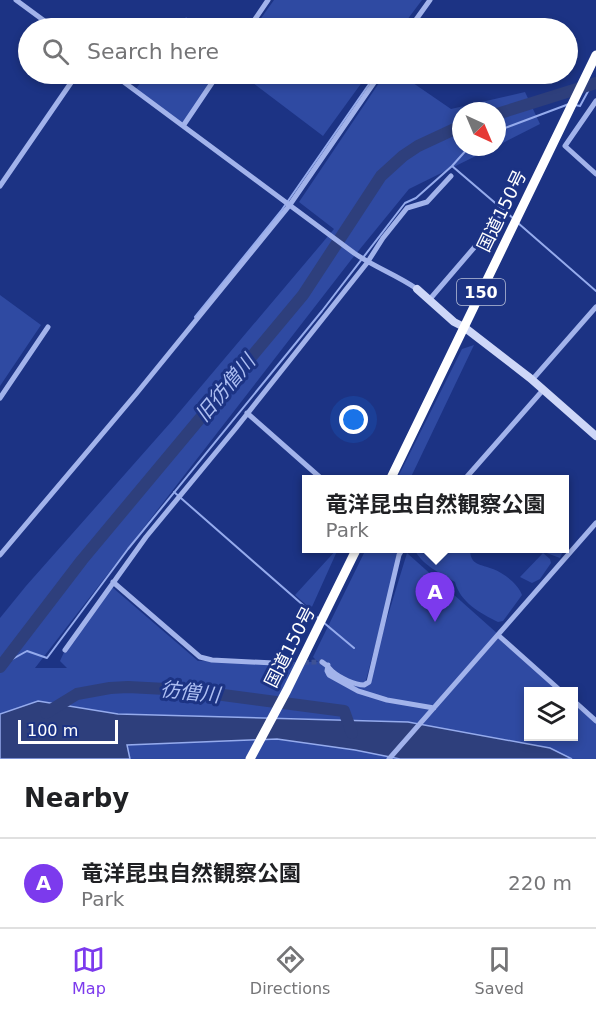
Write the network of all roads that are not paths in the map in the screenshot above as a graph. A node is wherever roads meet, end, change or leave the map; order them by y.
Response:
1 (17, 0) edge
2 (268, 0) edge
3 (430, 0) edge
4 (41, 18) edge
5 (256, 18) edge
6 (417, 18) edge
7 (596, 55) edge
8 (70, 84) edge
9 (126, 84) edge
10 (211, 84) edge
11 (373, 84) edge
12 (596, 101) edge
13 (183, 126) junction
14 (596, 174) edge
15 (451, 176) dead end
16 (0, 186) edge
17 (289, 206) junction
18 (509, 207) dead end
19 (368, 262) junction
20 (417, 289) joint
21 (430, 299) junction
22 (596, 307) edge
23 (48, 327) dead end
24 (464, 327) junction
25 (532, 380) junction
26 (543, 390) junction
27 (0, 398) edge
28 (246, 413) junction
29 (596, 435) edge
30 (317, 475) edge
31 (392, 475) edge
32 (468, 475) edge
33 (596, 523) edge
34 (355, 553) edge
35 (400, 553) edge
36 (0, 555) edge
37 (113, 582) junction
38 (498, 635) junction
39 (65, 650) dead end
40 (322, 662) tunnel mouth
41 (274, 663) tunnel mouth
42 (328, 665) junction
43 (556, 687) edge
44 (578, 705) edge
45 (434, 708) junction
46 (596, 721) edge
47 (250, 759) edge
48 (389, 759) edge

1 - 4 street
2 - 5 street
3 - 6 street
7 - 24 highway, 国道150号 / 150
8 - 16 street
9 - 13 street
10 - 13 street
11 - 17 street
12 - 14 street
13 - 17 street
15 - 19 street
17 - 19 street
17 - 36 street
18 - 21 street
19 - 20 street
19 - 28 street
20 - 21 street
21 - 24 street
22 - 25 street
23 - 27 street
24 - 25 street
24 - 31 highway, 国道150号 / 150
25 - 26 street
26 - 29 street
26 - 32 street
28 - 30 street
28 - 37 street
33 - 38 street
34 - 47 highway, 国道150号
35 - 42 street
37 - 39 street
37 - 41 street
38 - 43 street
38 - 45 street
40 - 42 street
42 - 45 street
44 - 46 street
45 - 48 street

